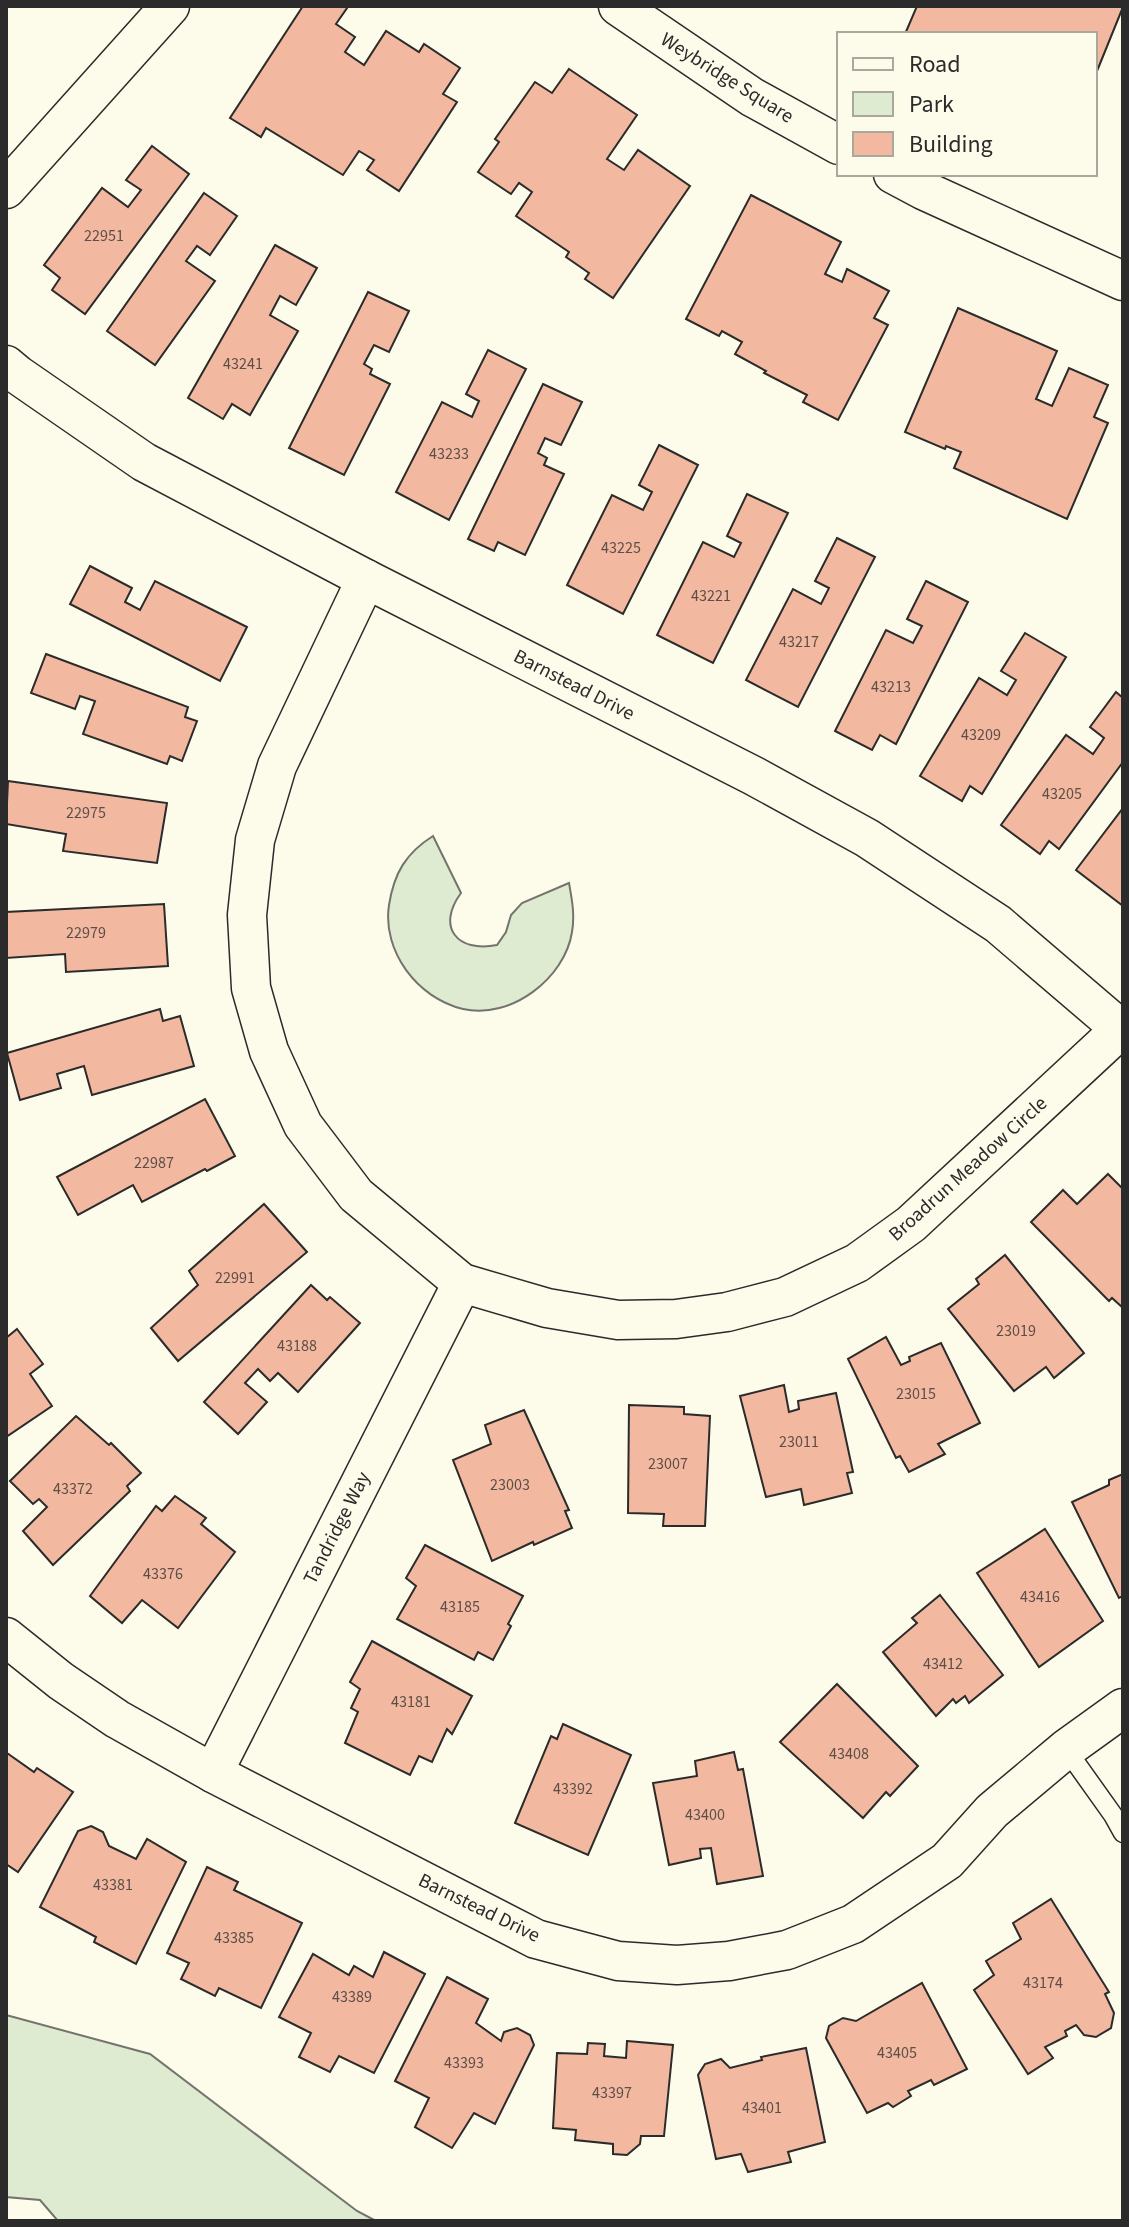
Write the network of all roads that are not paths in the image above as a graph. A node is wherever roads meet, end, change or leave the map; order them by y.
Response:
1 (170, 6) edge
2 (618, 6) edge
3 (837, 144) edge
4 (897, 176) edge
5 (6, 189) edge
6 (1123, 281) edge
7 (6, 365) edge
8 (366, 579) junction
9 (1122, 1029) edge
10 (462, 1283) junction
11 (6, 1637) edge
12 (1123, 1708) edge
13 (1066, 1749) junction
14 (213, 1773) junction
15 (1123, 1833) edge

1 - 5 street
2 - 3 street, Weybridge Square
4 - 6 street
7 - 8 street, Barnstead Drive
8 - 9 street, Barnstead Drive
8 - 10 street, Broadrun Meadow Circle
9 - 10 street, Broadrun Meadow Circle
10 - 14 street, Tandridge Way
11 - 14 street, Barnstead Drive
12 - 13 street, Barnstead Drive
13 - 14 street, Barnstead Drive
13 - 15 lane

